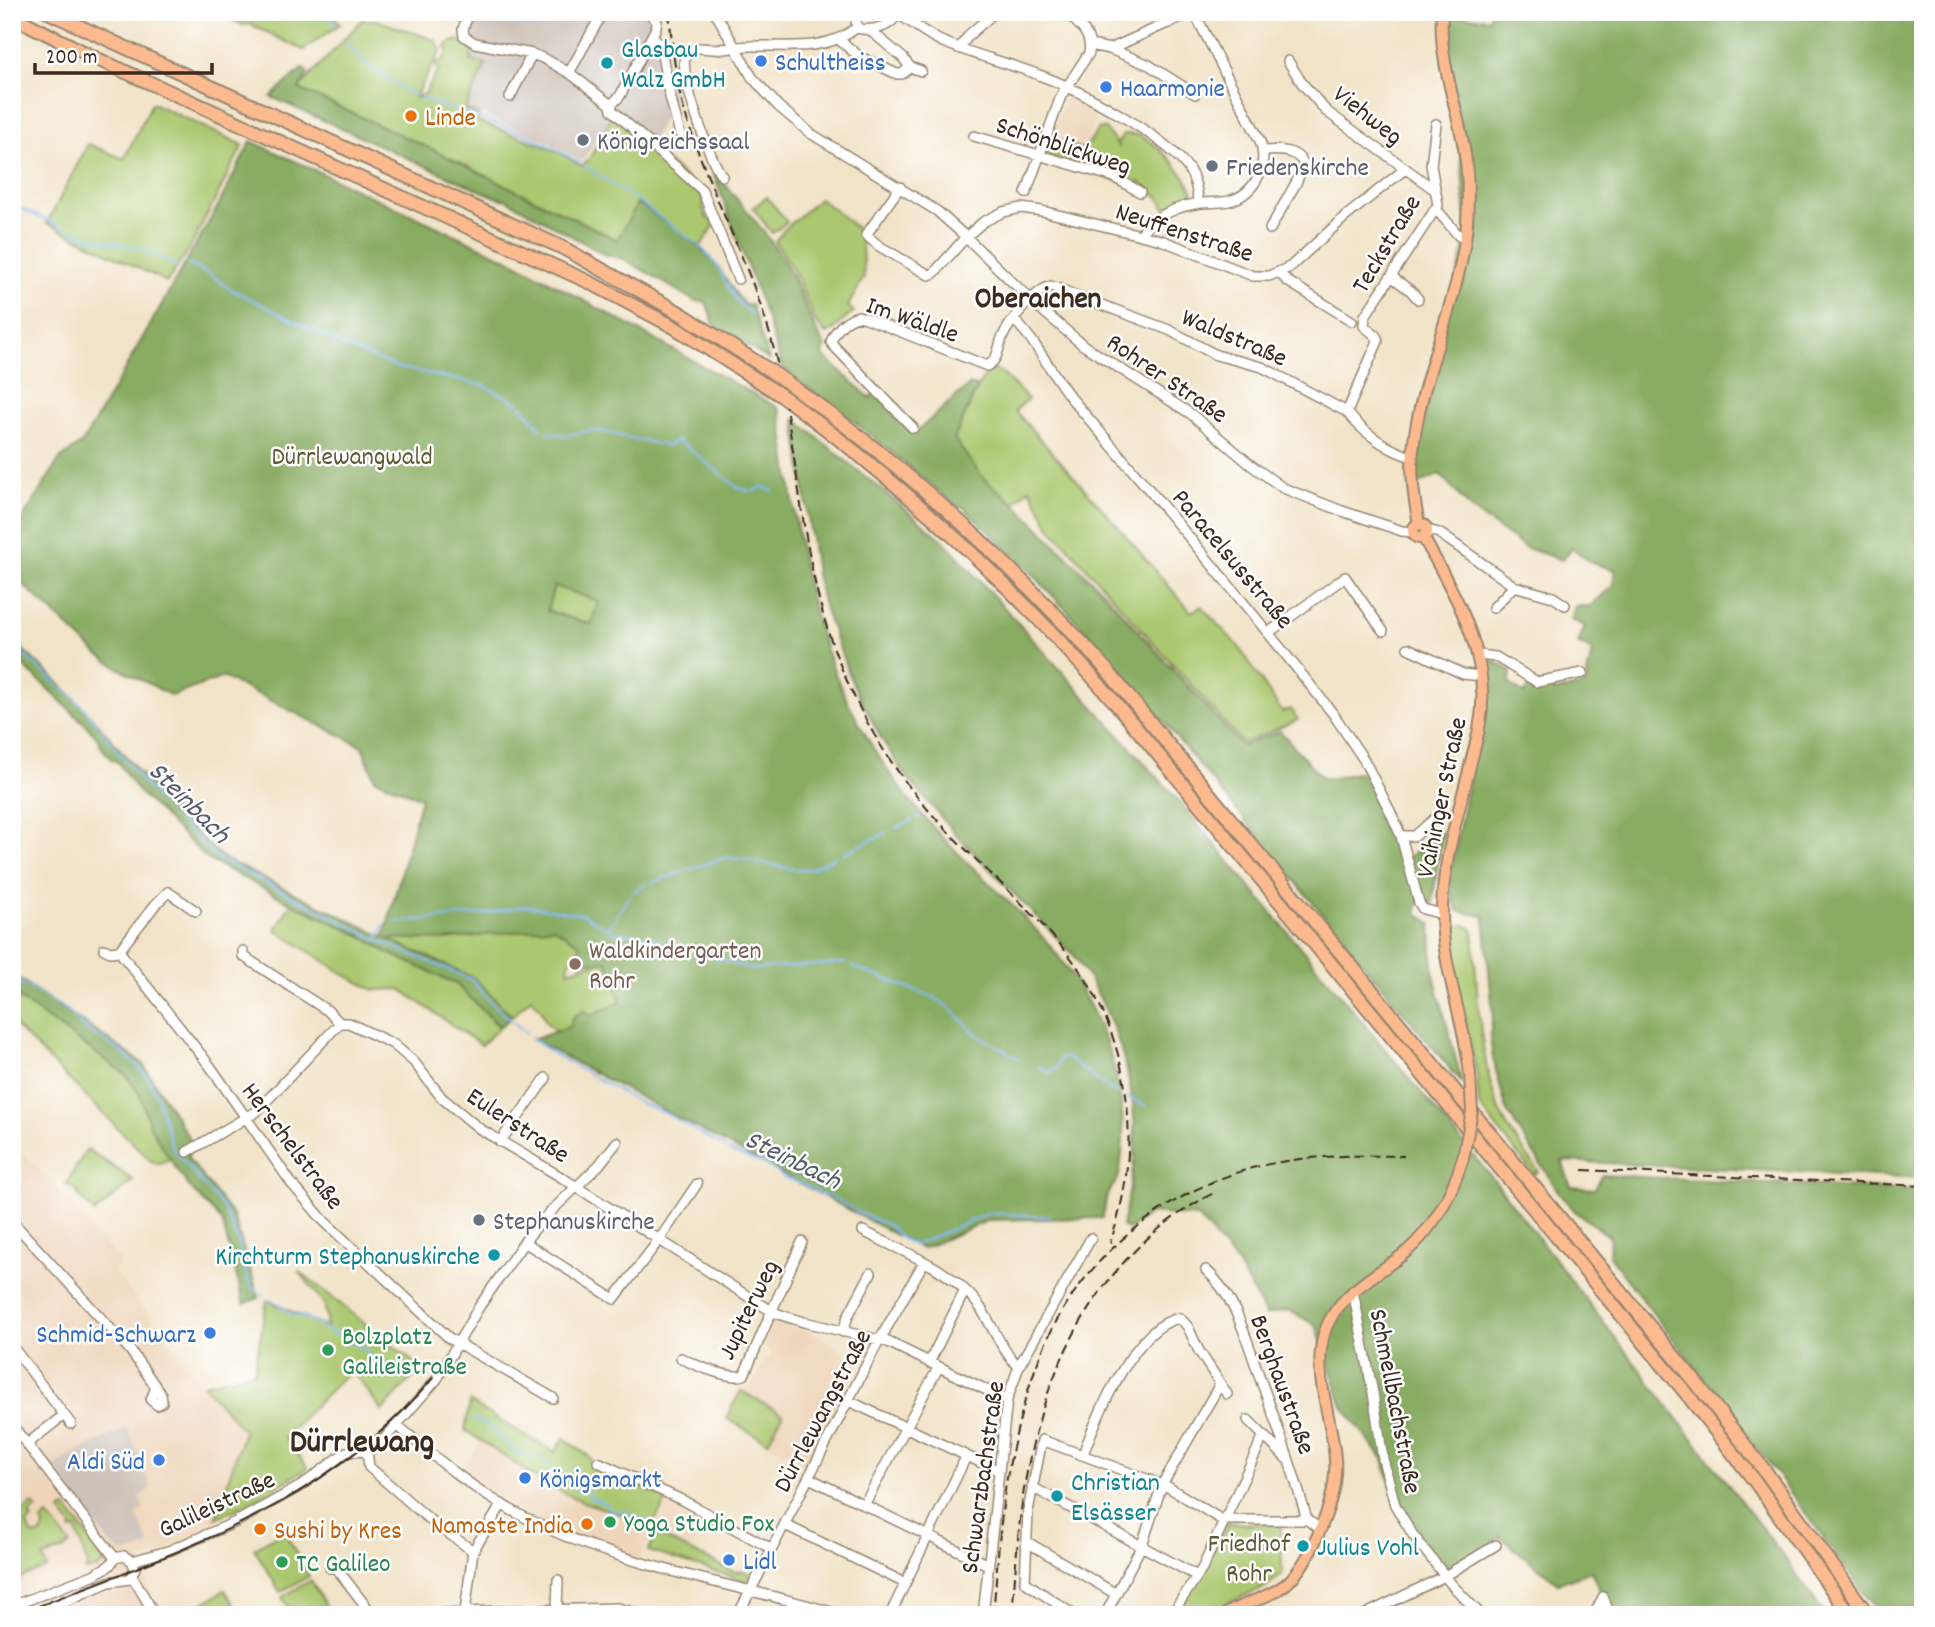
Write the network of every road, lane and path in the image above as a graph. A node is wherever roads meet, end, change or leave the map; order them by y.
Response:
1 (48, 12) edge
2 (470, 12) edge
3 (603, 12) edge
4 (649, 12) edge
5 (715, 12) edge
6 (857, 12) edge
7 (995, 12) edge
8 (1066, 12) edge
9 (1157, 12) edge
10 (1193, 12) edge
11 (1442, 12) edge
12 (898, 13) edge
13 (12, 16) edge
14 (1170, 23) junction
15 (856, 28) junction
16 (871, 31) junction
17 (653, 36) junction
18 (838, 39) junction
19 (1090, 45) junction
20 (735, 47) junction
21 (959, 48) junction
22 (1110, 49) junction
23 (532, 54) junction
24 (1288, 61) dead end
25 (909, 67) junction
26 (921, 71) dead end
27 (569, 73) junction
28 (1066, 86) junction
29 (1195, 94) dead end
30 (510, 97) dead end
31 (611, 105) junction
32 (1436, 124) dead end
33 (680, 134) dead end
34 (974, 136) dead end
35 (1264, 151) junction
36 (1039, 155) junction
37 (1405, 169) junction
38 (722, 176) dead end
39 (900, 187) junction
40 (1435, 190) junction
41 (1140, 192) dead end
42 (1026, 193) dead end
43 (1198, 203) junction
44 (1436, 209) junction
45 (1270, 229) dead end
46 (1140, 234) junction
47 (966, 237) junction
48 (1465, 239) junction
49 (1280, 273) junction
50 (1392, 277) junction
51 (738, 279) dead end
52 (1030, 299) junction
53 (1418, 299) dead end
54 (1014, 320) junction
55 (1352, 321) dead end
56 (1347, 412) junction
57 (913, 428) dead end
58 (1412, 457) junction
59 (1421, 531) junction
60 (1514, 586) junction
61 (1565, 605) dead end
62 (1493, 608) dead end
63 (1383, 631) dead end
64 (1269, 633) junction
65 (1408, 648) dead end
66 (1478, 654) junction
67 (1583, 673) dead end
68 (1481, 676) junction
69 (1440, 814) dead end
70 (1401, 836) junction
71 (196, 911) dead end
72 (1442, 914) junction
73 (104, 949) dead end
74 (119, 951) junction
75 (243, 951) dead end
76 (340, 1023) junction
77 (546, 1078) dead end
78 (247, 1118) junction
79 (500, 1142) junction
80 (617, 1142) dead end
81 (187, 1152) dead end
82 (697, 1184) dead end
83 (576, 1187) junction
84 (12, 1220) edge
85 (22, 1231) junction
86 (863, 1231) dead end
87 (1091, 1238) dead end
88 (12, 1239) edge
89 (659, 1240) junction
90 (524, 1242) junction
91 (802, 1242) dead end
92 (924, 1262) junction
93 (1206, 1270) dead end
94 (872, 1273) dead end
95 (965, 1290) junction
96 (1353, 1291) junction
97 (772, 1310) junction
98 (843, 1332) junction
99 (880, 1340) junction
100 (458, 1343) junction
101 (12, 1346) edge
102 (681, 1358) dead end
103 (933, 1366) junction
104 (1019, 1366) junction
105 (1220, 1384) junction
106 (156, 1387) dead end
107 (1227, 1394) dead end
108 (554, 1398) dead end
109 (1007, 1400) junction
110 (849, 1401) junction
111 (64, 1415) junction
112 (1248, 1420) dead end
113 (71, 1424) dead end
114 (12, 1425) edge
115 (397, 1425) junction
116 (905, 1428) junction
117 (1263, 1437) junction
118 (27, 1444) junction
119 (367, 1451) junction
120 (1083, 1454) junction
121 (966, 1457) junction
122 (598, 1462) dead end
123 (1291, 1463) junction
124 (999, 1471) junction
125 (809, 1478) junction
126 (1162, 1485) junction
127 (1032, 1487) junction
128 (502, 1504) junction
129 (864, 1505) junction
130 (1225, 1520) junction
131 (1307, 1520) junction
132 (785, 1525) junction
133 (1321, 1529) junction
134 (928, 1536) junction
135 (1027, 1542) junction
136 (1142, 1545) junction
137 (1496, 1545) dead end
138 (772, 1549) junction
139 (473, 1551) junction
140 (115, 1558) junction
141 (132, 1561) junction
142 (989, 1564) junction
143 (109, 1566) junction
144 (330, 1568) dead end
145 (1197, 1576) junction
146 (1445, 1576) junction
147 (130, 1578) junction
148 (116, 1580) junction
149 (558, 1580) dead end
150 (905, 1583) junction
151 (750, 1590) junction
152 (1116, 1594) junction
153 (14, 1604) edge
154 (557, 1609) junction
155 (465, 1612) junction
156 (1610, 1613) edge
157 (1594, 1614) edge
158 (33, 1615) edge
159 (155, 1615) edge
160 (642, 1615) edge
161 (738, 1615) edge
162 (841, 1615) edge
163 (890, 1615) edge
164 (983, 1615) edge
165 (1074, 1615) edge
166 (1105, 1615) edge
167 (1171, 1615) edge
168 (1224, 1615) edge
169 (1364, 1615) edge
170 (1481, 1615) edge
171 (1850, 1615) edge
172 (1868, 1615) edge

1 - 172 highway, bridge
2 - 23 street
3 - 27 street
4 - 17 street
5 - 20 street, Rohrer Straße
6 - 15 street
7 - 21 street
8 - 19 street
9 - 14 street
10 - 14 street
10 - 35 street
11 - 48 main road, Vaihinger Straße
12 - 16 street
12 - 21 street
13 - 171 highway, bridge
14 - 22 street
15 - 16 street
15 - 18 street
16 - 25 street
17 - 31 street
17 - 33 street
18 - 20 street
18 - 25 street
19 - 22 street
19 - 28 street
20 - 38 street
20 - 39 street, Rohrer Straße
21 - 28 street
22 - 29 street
23 - 27 street
23 - 30 street
24 - 37 street, Viehweg
25 - 26 street
27 - 31 street
28 - 36 street
28 - 43 street
31 - 51 street
32 - 40 street, Teckstraße
34 - 36 street, Schönblickweg
35 - 43 street
35 - 45 street
36 - 41 street, Schönblickweg
36 - 42 street
37 - 40 street, Viehweg
37 - 49 street, Neuffenstraße
39 - 47 street, Rohrer Straße
39 - 47 street, Neuffenstraße
40 - 44 street, Teckstraße
43 - 46 street
44 - 48 street
44 - 50 street, Teckstraße
46 - 47 street, Neuffenstraße
46 - 49 street, Neuffenstraße
47 - 52 street, Rohrer Straße
48 - 58 main road, Vaihinger Straße
49 - 55 street
50 - 53 street
50 - 56 street, Teckstraße
52 - 54 street
52 - 56 street, Waldstraße
52 - 59 street, Rohrer Straße
54 - 57 street, Im Wäldle
54 - 64 street, Paracelsusstraße
56 - 58 street, Waldstraße
58 - 59 main road, Vaihinger Straße
59 - 60 street, Rohrer Straße
59 - 66 main road, Vaihinger Straße
60 - 61 street, Rohrer Straße
60 - 62 street
63 - 64 street
64 - 70 street, Paracelsusstraße
65 - 68 street
66 - 67 street
66 - 68 main road, Vaihinger Straße
68 - 72 main road, Vaihinger Straße
69 - 70 street
70 - 72 street, Paracelsusstraße
71 - 74 street
72 - 96 main road, Vaihinger Straße, bridge
73 - 74 street
74 - 78 street, Herschelstraße
75 - 76 street, Eulerstraße
76 - 78 street
76 - 79 street, Eulerstraße
77 - 79 street
78 - 81 street
78 - 100 street, Herschelstraße
79 - 83 street, Eulerstraße
80 - 83 street, Galileistraße
82 - 89 street
83 - 89 street, Eulerstraße
83 - 90 street, Galileistraße
84 - 85 street
85 - 88 street
85 - 106 street
86 - 92 street
87 - 104 street, Schwarzbachstraße
89 - 90 street
89 - 97 street, Eulerstraße
90 - 100 street, Galileistraße
91 - 97 street, Jupiterweg
92 - 95 street
92 - 99 street, Dürrlewangstraße
93 - 123 street, Berghaustraße
94 - 98 street
95 - 103 street
95 - 104 street
96 - 133 main road, Vaihinger Straße
96 - 146 street, Schmellbachstraße
97 - 98 street, Eulerstraße
97 - 102 street, Jupiterweg
98 - 99 street, Eulerstraße
99 - 103 street, Eulerstraße
99 - 110 street, Dürrlewangstraße
100 - 108 street, Herschelstraße
100 - 115 street, Galileistraße
101 - 111 street
103 - 109 street, Eulerstraße
103 - 116 street
104 - 109 street, Schwarzbachstraße
105 - 107 street
105 - 120 street
105 - 126 street
109 - 124 street, Schwarzbachstraße
110 - 116 street
110 - 125 street, Dürrlewangstraße
111 - 113 street
111 - 118 street
112 - 117 street
114 - 118 street
115 - 119 street, Galileistraße
115 - 128 street
116 - 121 street
116 - 129 street
117 - 123 street
117 - 130 street
118 - 140 street
119 - 139 street
119 - 141 street, Galileistraße
120 - 126 street
120 - 127 street
121 - 124 street
121 - 134 street
122 - 138 street
123 - 131 street, Berghaustraße
124 - 142 street, Schwarzbachstraße
125 - 129 street
125 - 132 street, Dürrlewangstraße
126 - 130 street
126 - 136 street
127 - 135 street
127 - 136 street
128 - 139 street
128 - 151 street
129 - 134 street
130 - 131 street
130 - 145 street
131 - 133 street
132 - 138 street, Dürrlewangstraße
132 - 150 street
133 - 168 main road, Vaihinger Straße
134 - 142 street
134 - 150 street
135 - 152 street
135 - 165 street
136 - 145 street
136 - 152 street
137 - 146 street
138 - 151 street, Dürrlewangstraße
139 - 155 street
140 - 141 street
140 - 143 street
141 - 147 street
142 - 164 street, Schwarzbachstraße
143 - 148 street
143 - 153 street
144 - 155 street
145 - 167 street
146 - 169 street
146 - 170 street, Schmellbachstraße
147 - 148 street
147 - 159 street
148 - 158 street
149 - 154 street
150 - 163 street
151 - 161 street, Dürrlewangstraße
151 - 162 street
152 - 166 street
154 - 155 street
154 - 160 street
156 - 157 street
156 - 157 street

